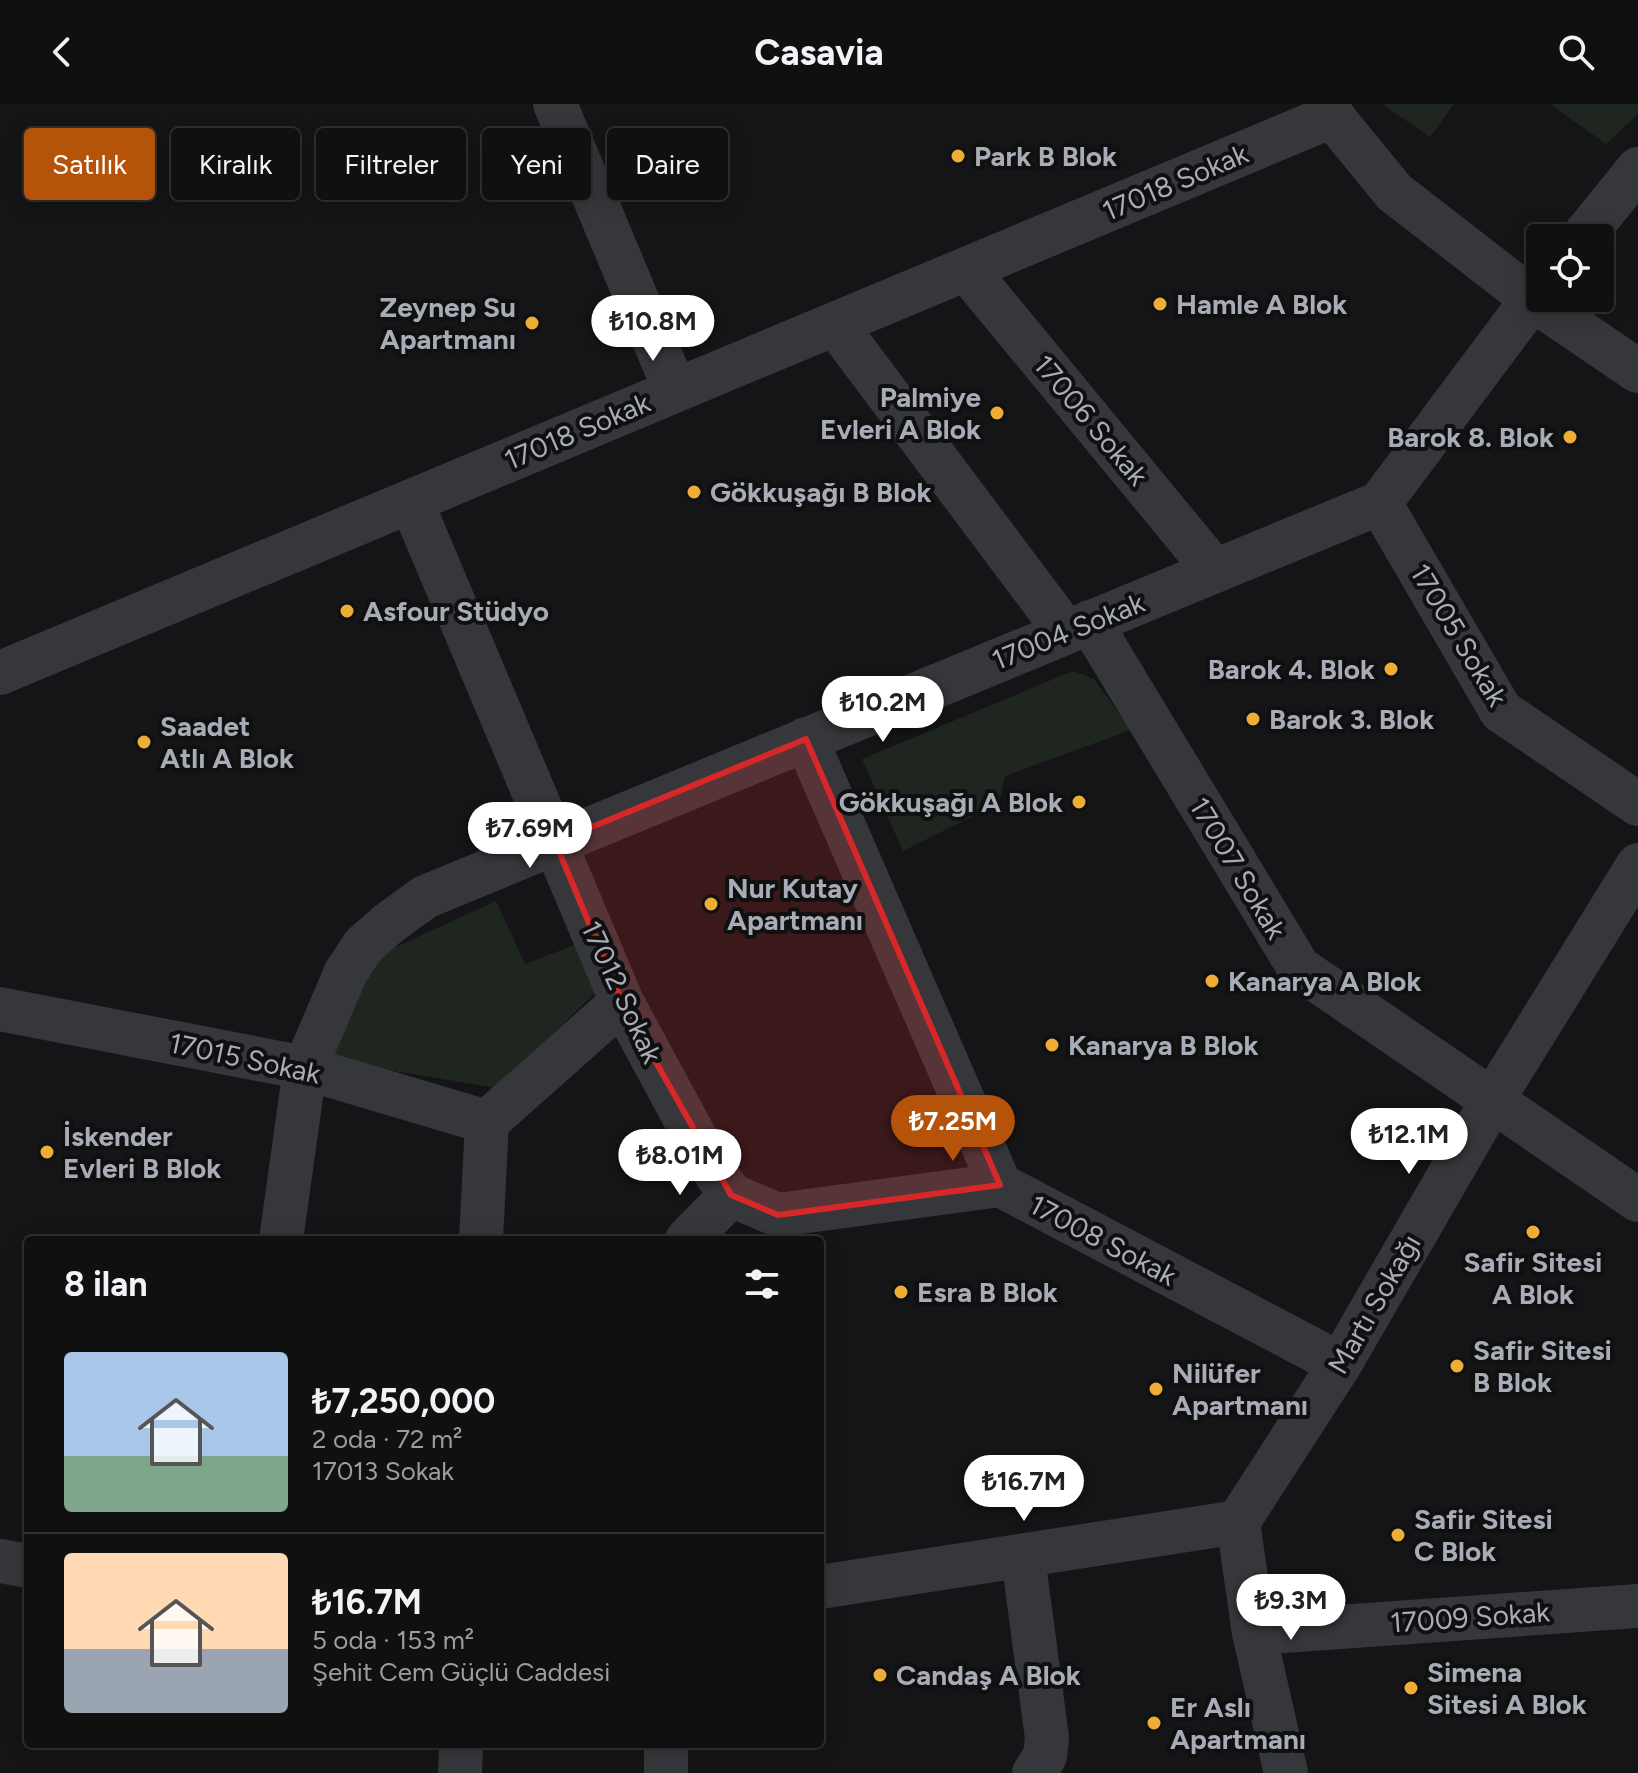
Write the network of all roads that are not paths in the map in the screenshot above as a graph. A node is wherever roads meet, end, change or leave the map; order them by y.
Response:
1 (555, 104) edge
2 (1330, 110) edge
3 (1638, 169) edge
4 (1593, 224) edge
5 (966, 269) junction
6 (1526, 287) edge
7 (1526, 307) edge
8 (1560, 312) edge
9 (835, 324) junction
10 (1638, 371) edge
11 (675, 390) junction
12 (411, 501) junction
13 (1380, 503) junction
14 (1215, 571) junction
15 (1078, 627) junction
16 (0, 673) edge
17 (806, 739) junction
18 (1638, 804) edge
19 (555, 842) junction
20 (1638, 865) edge
21 (622, 1002) junction
22 (0, 1009) edge
23 (305, 1068) junction
24 (1492, 1101) junction
25 (487, 1122) junction
26 (1000, 1185) junction
27 (731, 1195) junction
28 (1638, 1200) edge
29 (282, 1236) edge
30 (481, 1236) edge
31 (691, 1236) edge
32 (1340, 1364) junction
33 (1238, 1522) junction
34 (1023, 1557) junction
35 (0, 1561) edge
36 (24, 1565) edge
37 (824, 1586) edge
38 (1638, 1606) edge
39 (1254, 1633) junction
40 (461, 1748) edge
41 (666, 1748) edge
42 (460, 1773) edge
43 (666, 1773) edge
44 (1034, 1773) edge
45 (1286, 1773) edge

1 - 11 street
2 - 5 street, 17018 Sokak
2 - 6 street
3 - 4 street
5 - 9 street, 17018 Sokak
5 - 14 street, 17006 Sokak
7 - 13 street
8 - 10 street
9 - 11 street, 17018 Sokak
9 - 15 street, 17007 Sokak
11 - 12 street, 17018 Sokak
12 - 16 street, 17018 Sokak
12 - 19 street, 17012 Sokak
13 - 14 street, 17004 Sokak
13 - 18 street, 17005 Sokak
14 - 15 street, 17004 Sokak
15 - 17 street, 17004 Sokak
15 - 24 street, 17007 Sokak
17 - 19 street, 17004 Sokak
17 - 26 street, 17008 Sokak
19 - 21 street, 17012 Sokak
19 - 23 street, 17004 Sokak
20 - 24 street, Martı Sokağı
21 - 25 street
21 - 27 street, 17012 Sokak
22 - 23 street, 17015 Sokak
23 - 25 street, 17015 Sokak
23 - 29 street, 17004 Sokak
24 - 28 street, 17007 Sokak
24 - 32 street, Martı Sokağı
25 - 30 street
26 - 27 street
26 - 32 street, 17008 Sokak
27 - 31 street
32 - 33 street, Martı Sokağı
33 - 34 street
33 - 39 street
34 - 37 street
34 - 44 street
35 - 36 street
38 - 39 street, 17009 Sokak
39 - 45 street
40 - 42 street
41 - 43 street

